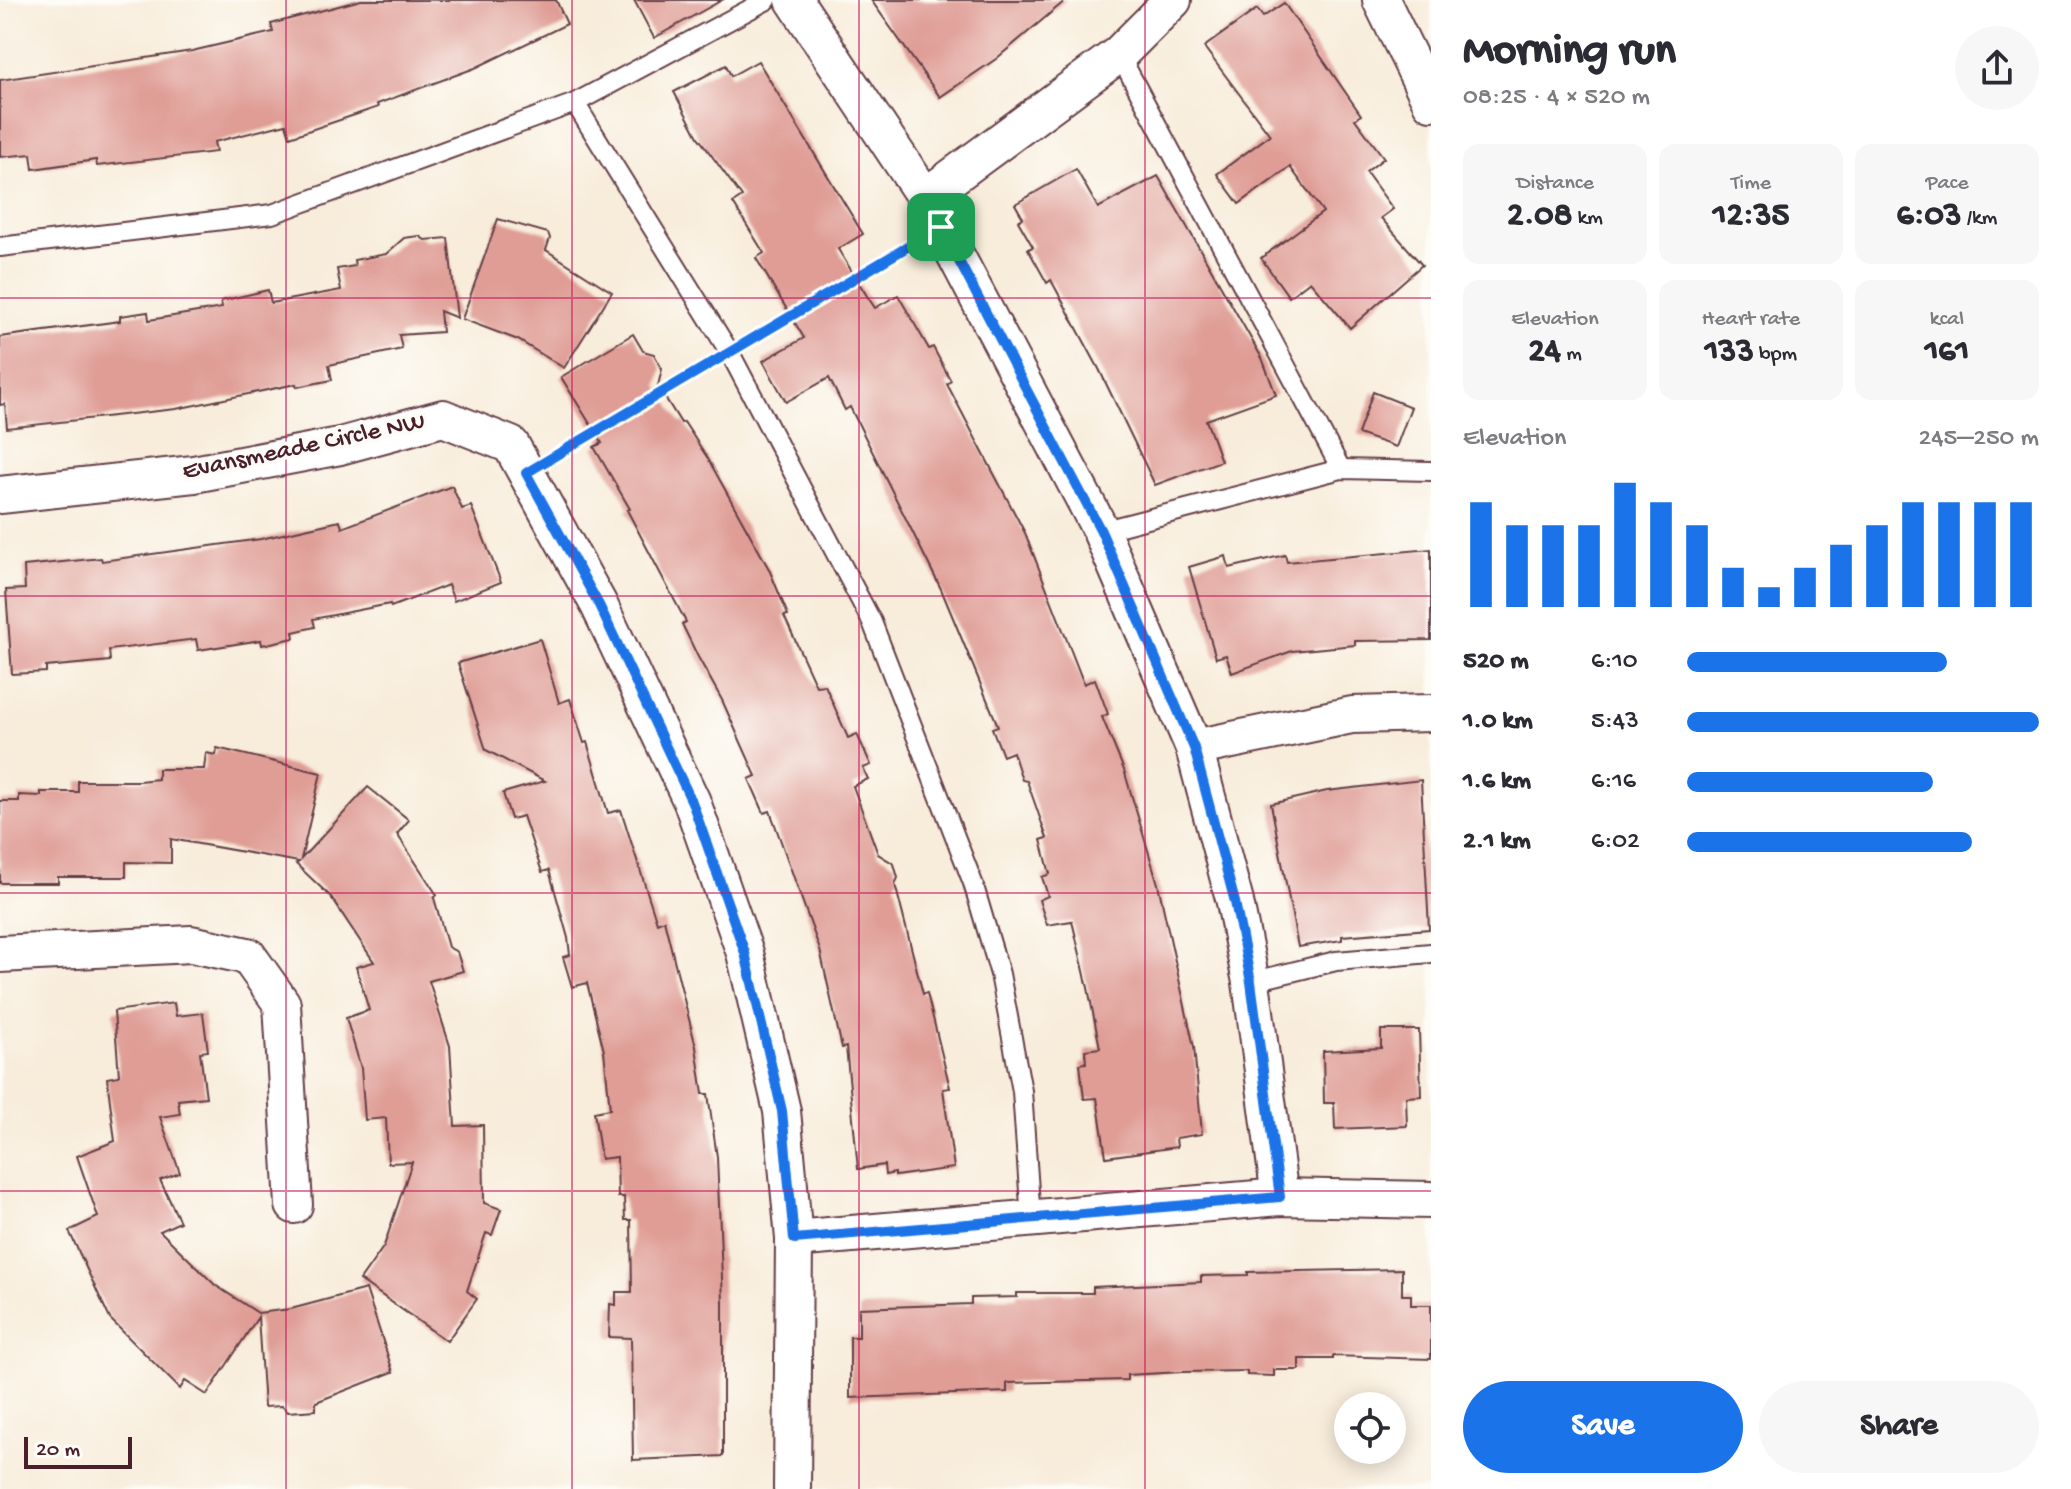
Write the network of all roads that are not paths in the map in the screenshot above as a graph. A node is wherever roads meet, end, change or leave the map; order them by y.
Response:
1 (767, 0) edge
2 (794, 0) edge
3 (1173, 0) edge
4 (1391, 2) edge
5 (1119, 54) junction
6 (1431, 102) edge
7 (575, 103) junction
8 (933, 212) junction
9 (0, 247) edge
10 (1341, 469) junction
11 (1431, 471) edge
12 (0, 495) edge
13 (1101, 531) junction
14 (1431, 713) edge
15 (1194, 748) junction
16 (1431, 953) edge
17 (0, 954) edge
18 (1251, 982) junction
19 (1280, 1197) junction
20 (1431, 1200) edge
21 (294, 1205) dead end
22 (1031, 1220) junction
23 (794, 1239) junction
24 (792, 1489) edge

1 - 7 lane
2 - 8 street
3 - 5 street
4 - 6 street
5 - 8 street
5 - 10 lane
7 - 9 lane
7 - 22 lane
8 - 13 street
10 - 11 lane
10 - 13 lane
12 - 23 street, Evansmeade Circle NW
13 - 15 street
14 - 15 street
15 - 18 street
16 - 18 lane
17 - 21 street
18 - 19 street
19 - 20 street
19 - 22 street
22 - 23 street
23 - 24 street, Evansmeade Circle NW

